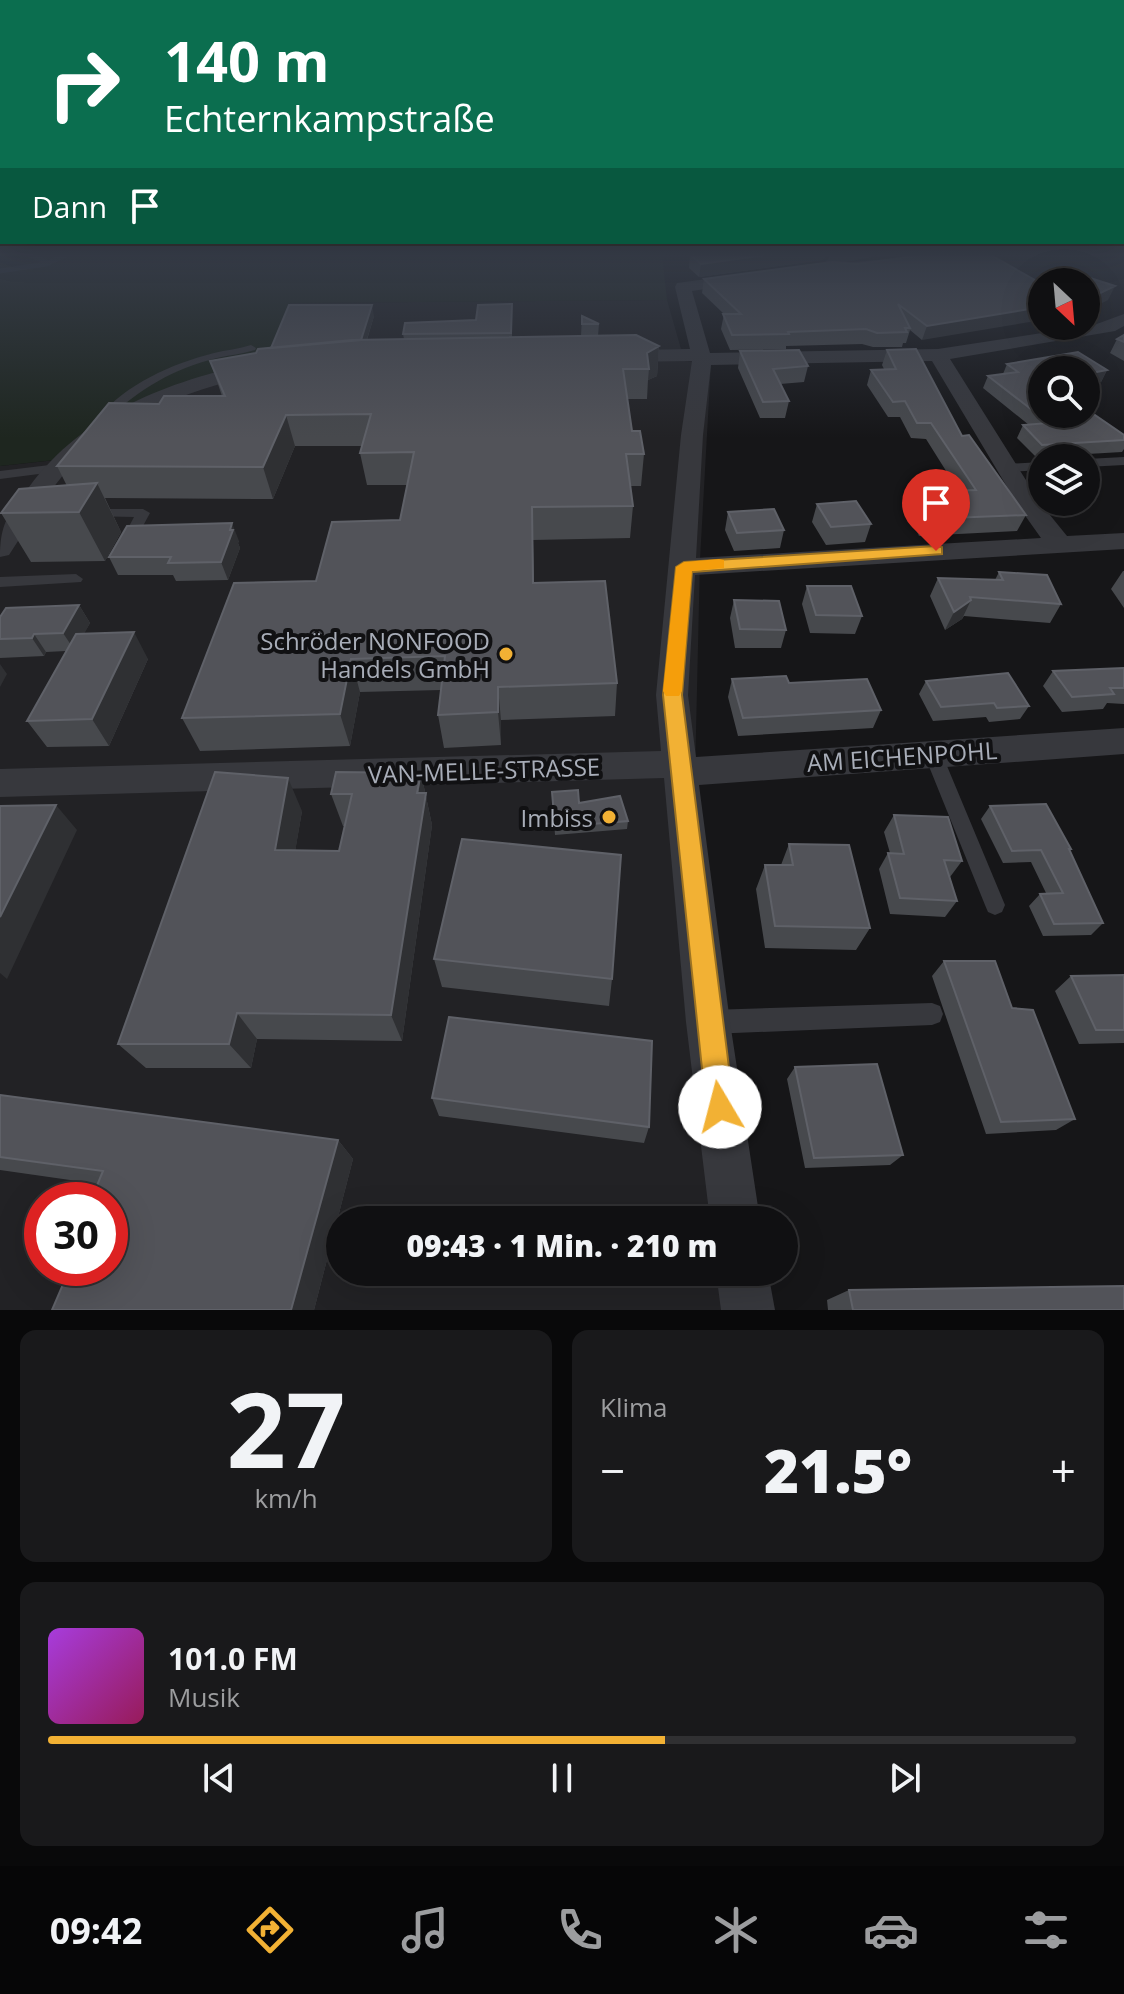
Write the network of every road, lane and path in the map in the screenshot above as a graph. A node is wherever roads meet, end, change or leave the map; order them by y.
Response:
1 (690, 315) edge
2 (1119, 326) edge
3 (251, 348) dead end
4 (938, 355) junction
5 (593, 357) edge
6 (701, 357) junction
7 (273, 367) edge
8 (105, 426) junction
9 (1124, 461) edge
10 (1100, 462) edge
11 (1028, 467) edge
12 (58, 468) junction
13 (1007, 468) junction
14 (0, 475) edge
15 (83, 513) edge
16 (132, 534) edge
17 (1124, 541) edge
18 (1059, 544) junction
19 (0, 549) edge
20 (684, 567) junction
21 (76, 579) dead end
22 (0, 582) edge
23 (1124, 741) edge
24 (933, 754) junction
25 (680, 768) junction
26 (0, 783) edge
27 (995, 905) dead end
28 (932, 1014) dead end
29 (708, 1022) junction
30 (733, 1206) edge
31 (744, 1286) edge
32 (748, 1310) edge

1 - 6 street
2 - 4 street
3 - 8 lane
4 - 6 street
4 - 13 street
5 - 6 street
6 - 20 street
7 - 8 street
8 - 12 street
9 - 10 lane
11 - 13 lane
12 - 14 lane
12 - 19 street
13 - 18 street
15 - 16 lane
17 - 18 street
18 - 20 street
20 - 25 street
21 - 22 lane
23 - 24 street, AM EICHENPOHL
24 - 25 street, AM EICHENPOHL
24 - 27 lane
25 - 26 street, VAN-MELLE-STRASSE
25 - 29 street
28 - 29 lane
29 - 30 street
31 - 32 street

